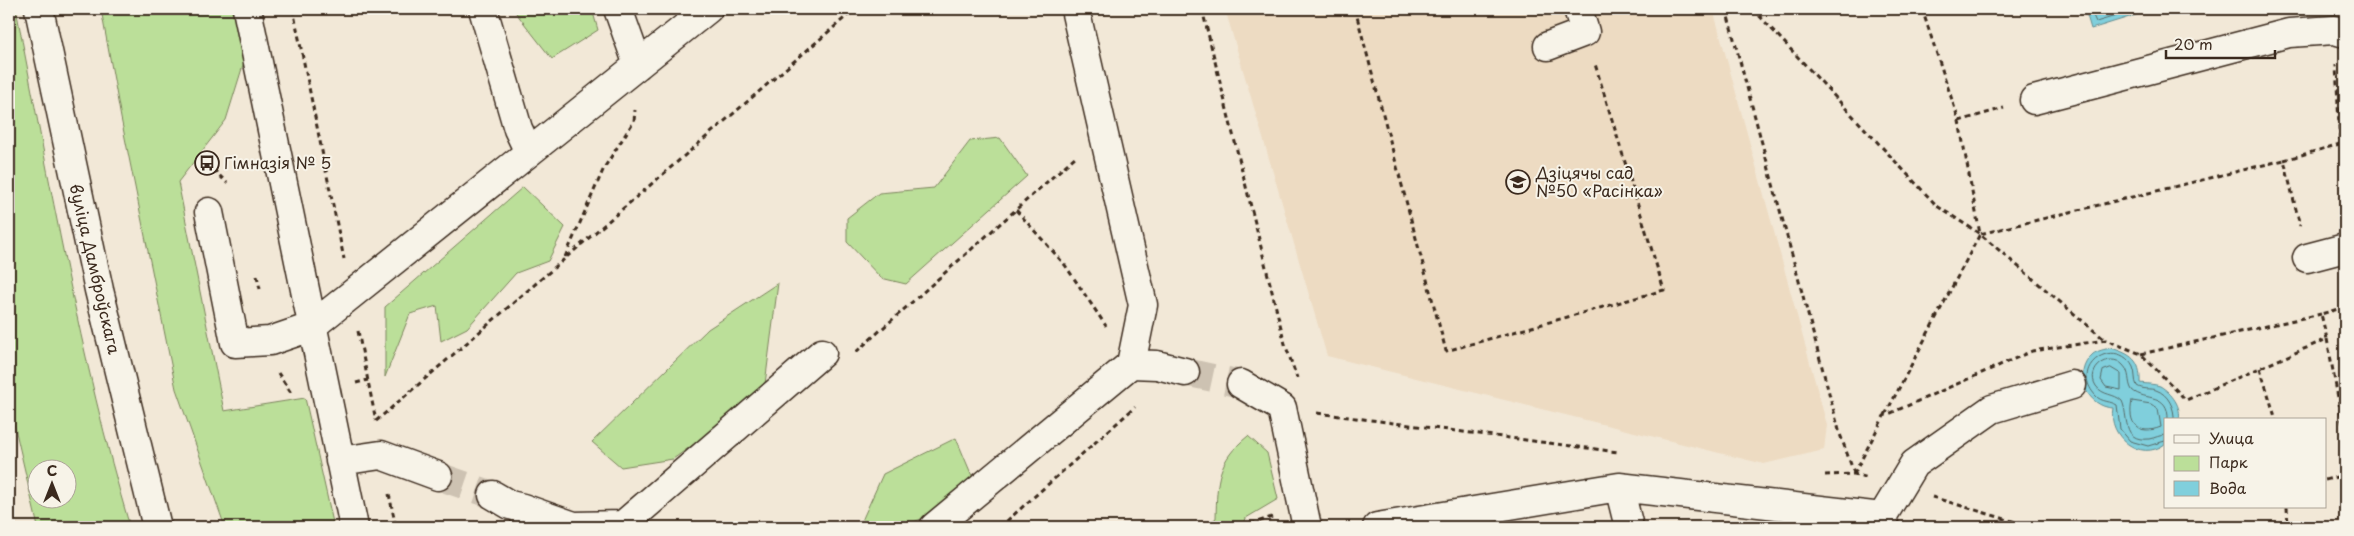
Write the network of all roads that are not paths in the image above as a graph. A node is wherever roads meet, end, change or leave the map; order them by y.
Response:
1 (40, 9) edge
2 (247, 9) edge
3 (483, 9) edge
4 (618, 9) edge
5 (708, 9) edge
6 (1075, 9) edge
7 (1582, 20) edge
8 (2340, 31) edge
9 (1548, 46) dead end
10 (638, 65) junction
11 (2034, 100) road end
12 (529, 152) junction
13 (210, 212) dead end
14 (2345, 248) edge
15 (2307, 258) road end
16 (311, 327) junction
17 (822, 352) dead end
18 (1131, 364) junction
19 (1185, 372) tunnel mouth
20 (1241, 384) tunnel mouth
21 (2072, 384) dead end
22 (340, 461) junction
23 (438, 476) tunnel mouth
24 (1619, 486) junction
25 (493, 495) tunnel mouth
26 (525, 518) edge
27 (1460, 520) edge
28 (1877, 520) edge
29 (157, 527) edge
30 (354, 527) edge
31 (934, 527) edge
32 (1307, 527) edge
33 (1377, 527) edge
34 (1629, 527) edge

1 - 29 street, вуліца Дамброўскага
2 - 16 street
3 - 12 street
4 - 10 street
5 - 10 street
6 - 18 street
7 - 9 street
8 - 11 street
10 - 12 street
12 - 16 street
13 - 16 street
14 - 15 street
16 - 22 street
17 - 26 street
18 - 19 street
18 - 31 street
20 - 32 street
21 - 28 street
22 - 23 street
22 - 30 street
24 - 27 street
24 - 28 street
24 - 34 street
25 - 26 street
27 - 33 street

